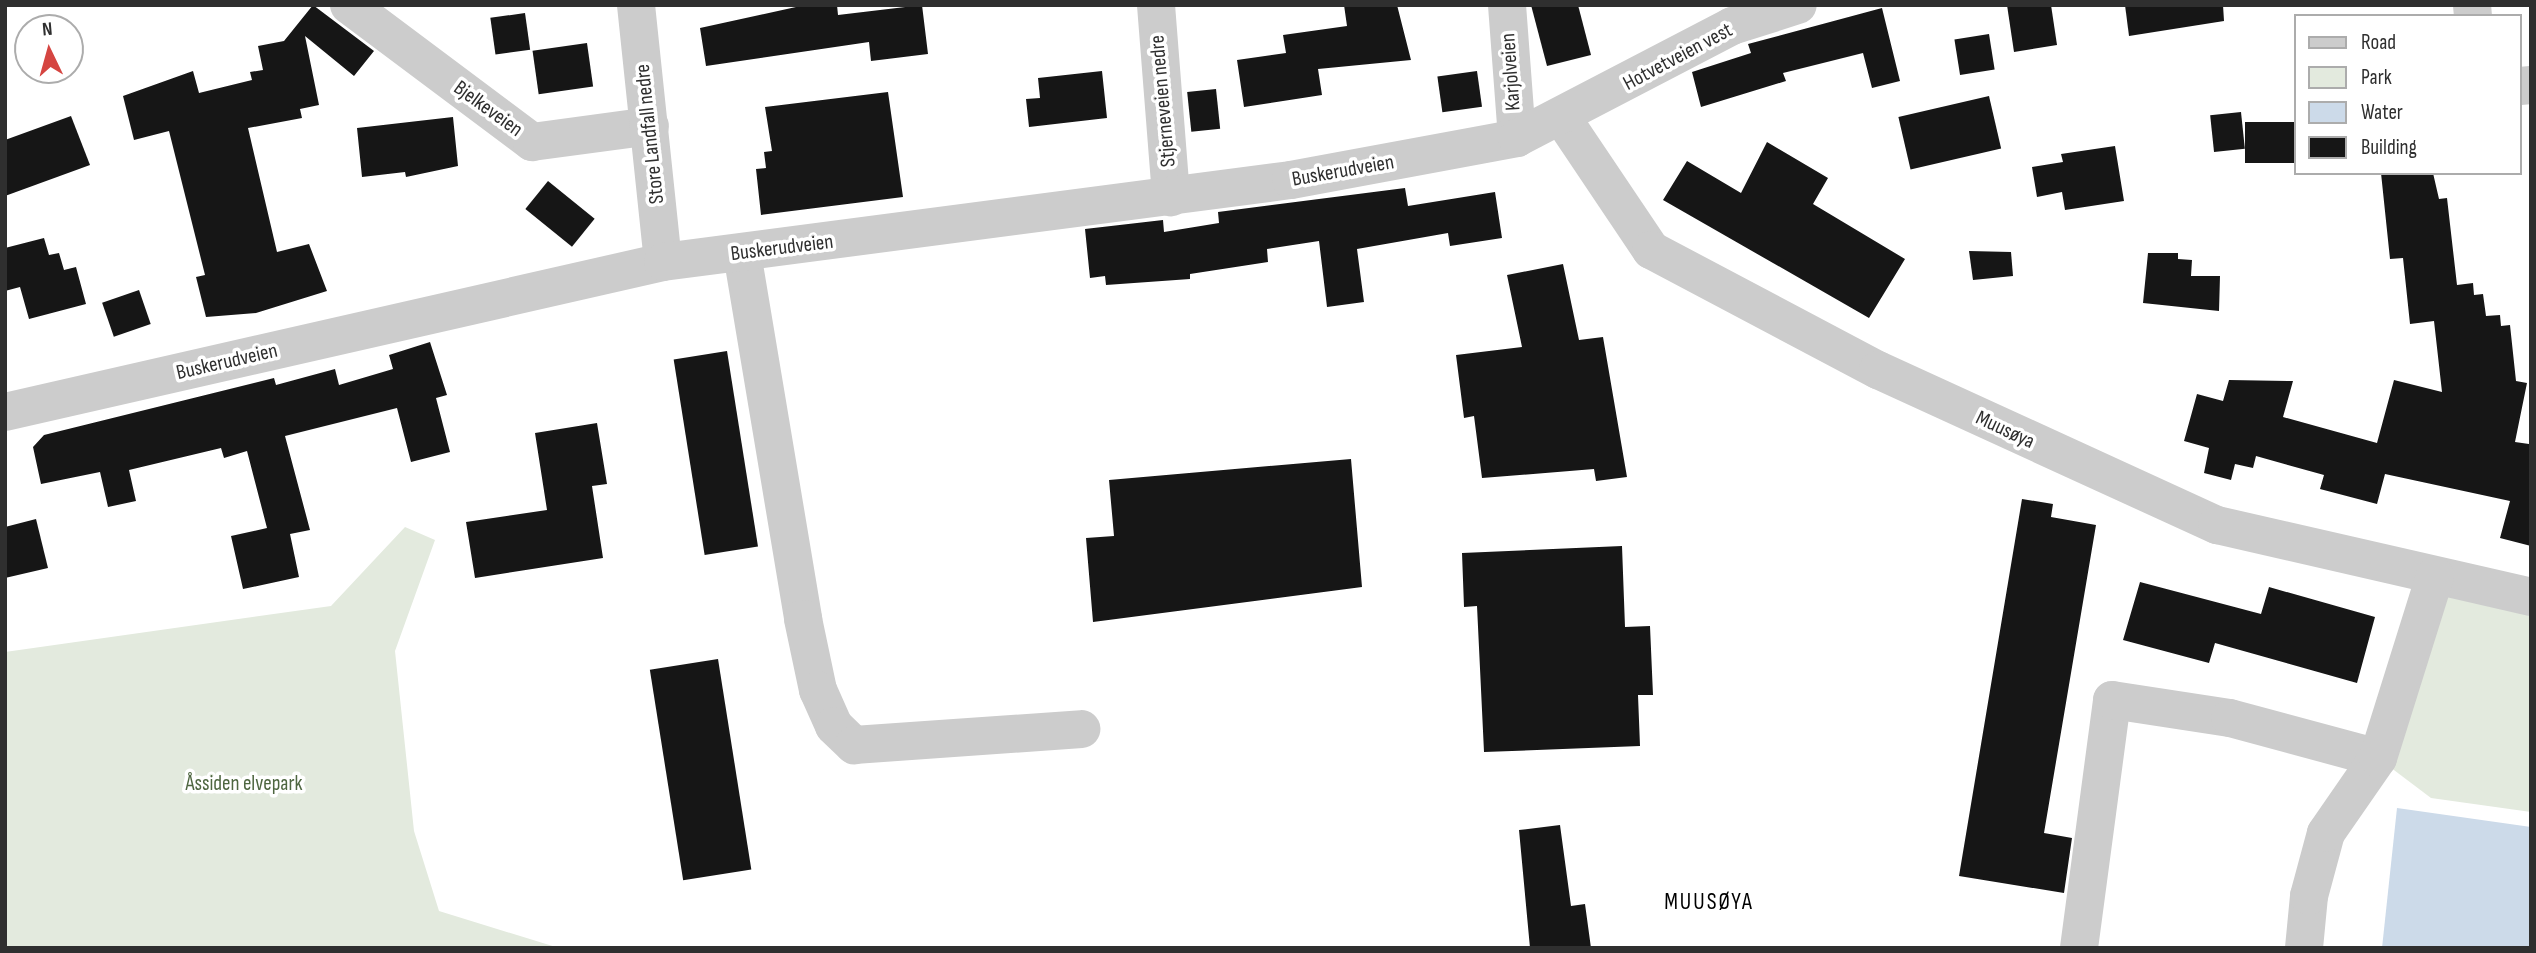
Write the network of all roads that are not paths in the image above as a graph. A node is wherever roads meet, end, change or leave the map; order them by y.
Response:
1 (349, 5) edge
2 (636, 5) edge
3 (1156, 5) edge
4 (1507, 5) edge
5 (1798, 5) edge
6 (1563, 120) junction
7 (650, 126) junction
8 (1517, 138) junction
9 (1171, 197) junction
10 (741, 253) junction
11 (663, 262) junction
12 (5, 412) edge
13 (2435, 576) junction
14 (2531, 597) edge
15 (1081, 729) dead end
16 (2378, 758) junction
17 (2079, 948) edge
18 (2304, 948) edge

1 - 7 street, Bjelkeveien
2 - 7 street, Store Landfall nedre
3 - 9 street, Stjerneveien nedre
4 - 8 street, Karjolveien
5 - 6 street, Hotvetveien vest
6 - 8 street, Buskerudveien
6 - 13 street, Muusøya
7 - 11 street, Store Landfall nedre
8 - 9 street, Buskerudveien
9 - 10 street, Buskerudveien
10 - 11 street, Buskerudveien
10 - 15 street
11 - 12 street, Buskerudveien
13 - 14 street, Muusøya
13 - 16 street
16 - 17 street
16 - 18 street

